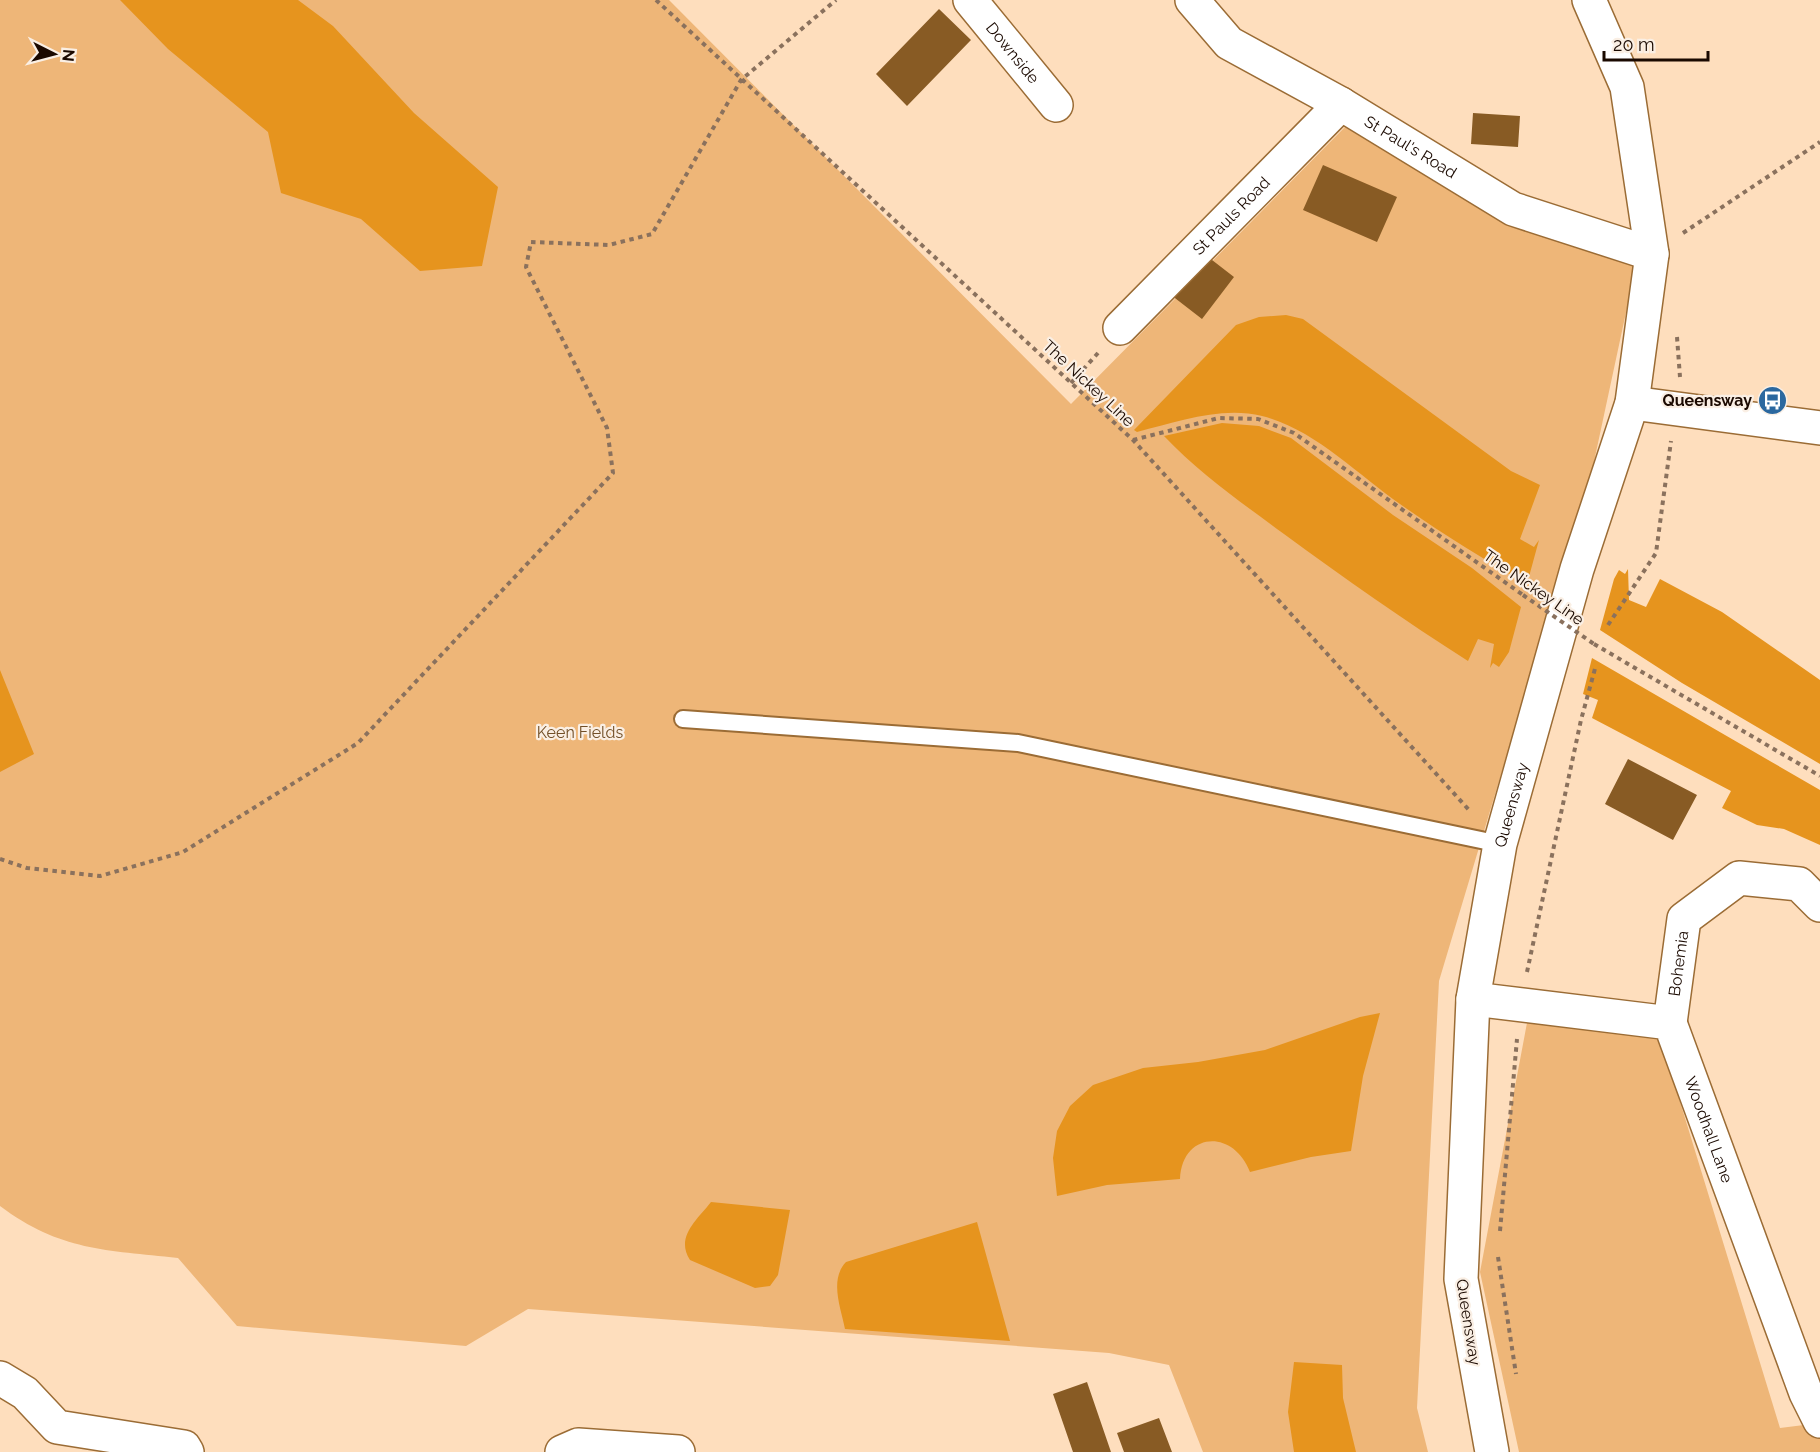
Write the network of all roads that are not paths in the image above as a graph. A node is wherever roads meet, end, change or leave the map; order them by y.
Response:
1 (970, 0) edge
2 (1192, 0) edge
3 (1589, 0) edge
4 (1341, 104) junction
5 (1056, 105) dead end
6 (1652, 254) junction
7 (1120, 328) road end
8 (1632, 403) junction
9 (1820, 428) edge
10 (683, 719) dead end
11 (1500, 844) junction
12 (1820, 905) edge
13 (1473, 999) junction
14 (1670, 1023) junction
15 (0, 1378) edge
16 (1820, 1421) edge
17 (56, 1440) edge
18 (187, 1452) edge
19 (562, 1452) edge
20 (678, 1452) edge
21 (1492, 1452) edge

1 - 5 street, Downside
2 - 4 street, St Paul's Road
3 - 6 street, Queensway
4 - 6 street, St Paul's Road
4 - 7 street, St Pauls Road
6 - 8 street, Queensway
8 - 9 street
8 - 11 street, Queensway
10 - 11 lane
11 - 13 street, Queensway
12 - 14 street, Bohemia
13 - 14 street
13 - 21 street, Queensway
14 - 16 street, Woodhall Lane
15 - 17 street
17 - 18 street
19 - 20 street

